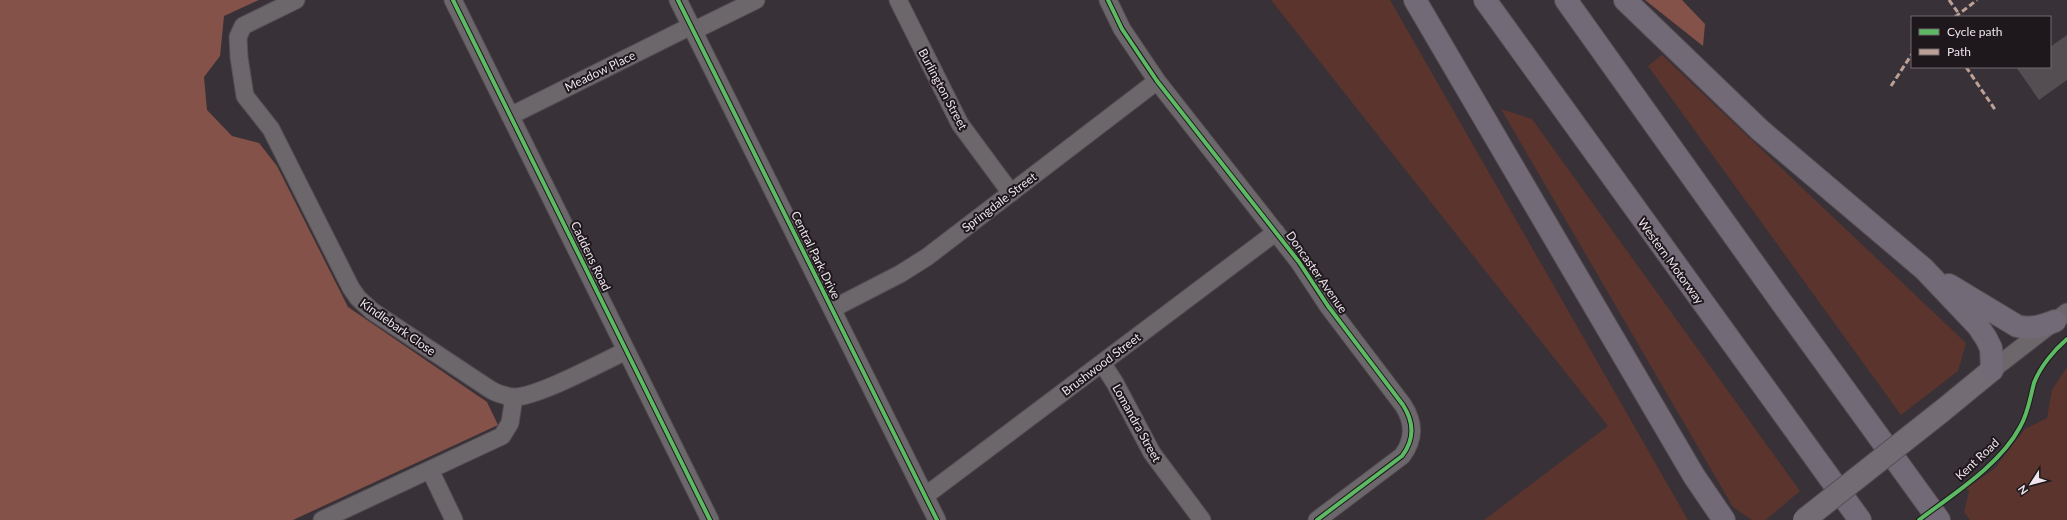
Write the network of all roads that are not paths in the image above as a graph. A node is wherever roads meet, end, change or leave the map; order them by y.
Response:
1 (296, 0) edge
2 (453, 0) edge
3 (678, 0) edge
4 (756, 0) edge
5 (898, 0) edge
6 (1108, 0) edge
7 (1415, 0) edge
8 (1485, 0) edge
9 (1566, 0) edge
10 (1625, 0) edge
11 (692, 28) junction
12 (1157, 81) junction
13 (510, 116) junction
14 (1011, 192) junction
15 (1276, 232) junction
16 (1924, 269) junction
17 (832, 309) junction
18 (2061, 316) edge
19 (626, 350) junction
20 (1102, 363) junction
21 (1992, 370) junction
22 (514, 397) junction
23 (430, 470) junction
24 (1694, 476) junction
25 (925, 496) junction
26 (322, 520) edge
27 (454, 520) edge
28 (710, 520) edge
29 (937, 520) edge
30 (1202, 520) edge
31 (1317, 520) edge
32 (1709, 520) edge
33 (1724, 520) edge
34 (1804, 520) edge
35 (1860, 520) edge
36 (1939, 520) edge

1 - 22 street, Kindlebark Close
2 - 13 street, Caddens Road
3 - 11 street, Central Park Drive
4 - 11 street, Meadow Place
5 - 14 street, Burlington Street
6 - 12 street, Doncaster Avenue
7 - 24 highway
8 - 35 highway, Western Motorway
9 - 36 highway
10 - 16 highway
11 - 13 street, Meadow Place
11 - 17 street, Central Park Drive
12 - 14 street, Springdale Street
12 - 15 street, Doncaster Avenue
13 - 19 street, Caddens Road
14 - 17 street, Springdale Street
15 - 20 street, Brushwood Street
15 - 31 street, Doncaster Avenue
16 - 18 highway
16 - 21 highway
17 - 25 street, Central Park Drive
18 - 21 street
19 - 22 street
19 - 28 street, Caddens Road
20 - 25 street, Brushwood Street
20 - 30 street, Lomandra Street
21 - 34 main road, bridge
22 - 23 street
23 - 26 street
23 - 27 street
24 - 32 highway
24 - 33 highway
25 - 29 street, Central Park Drive

